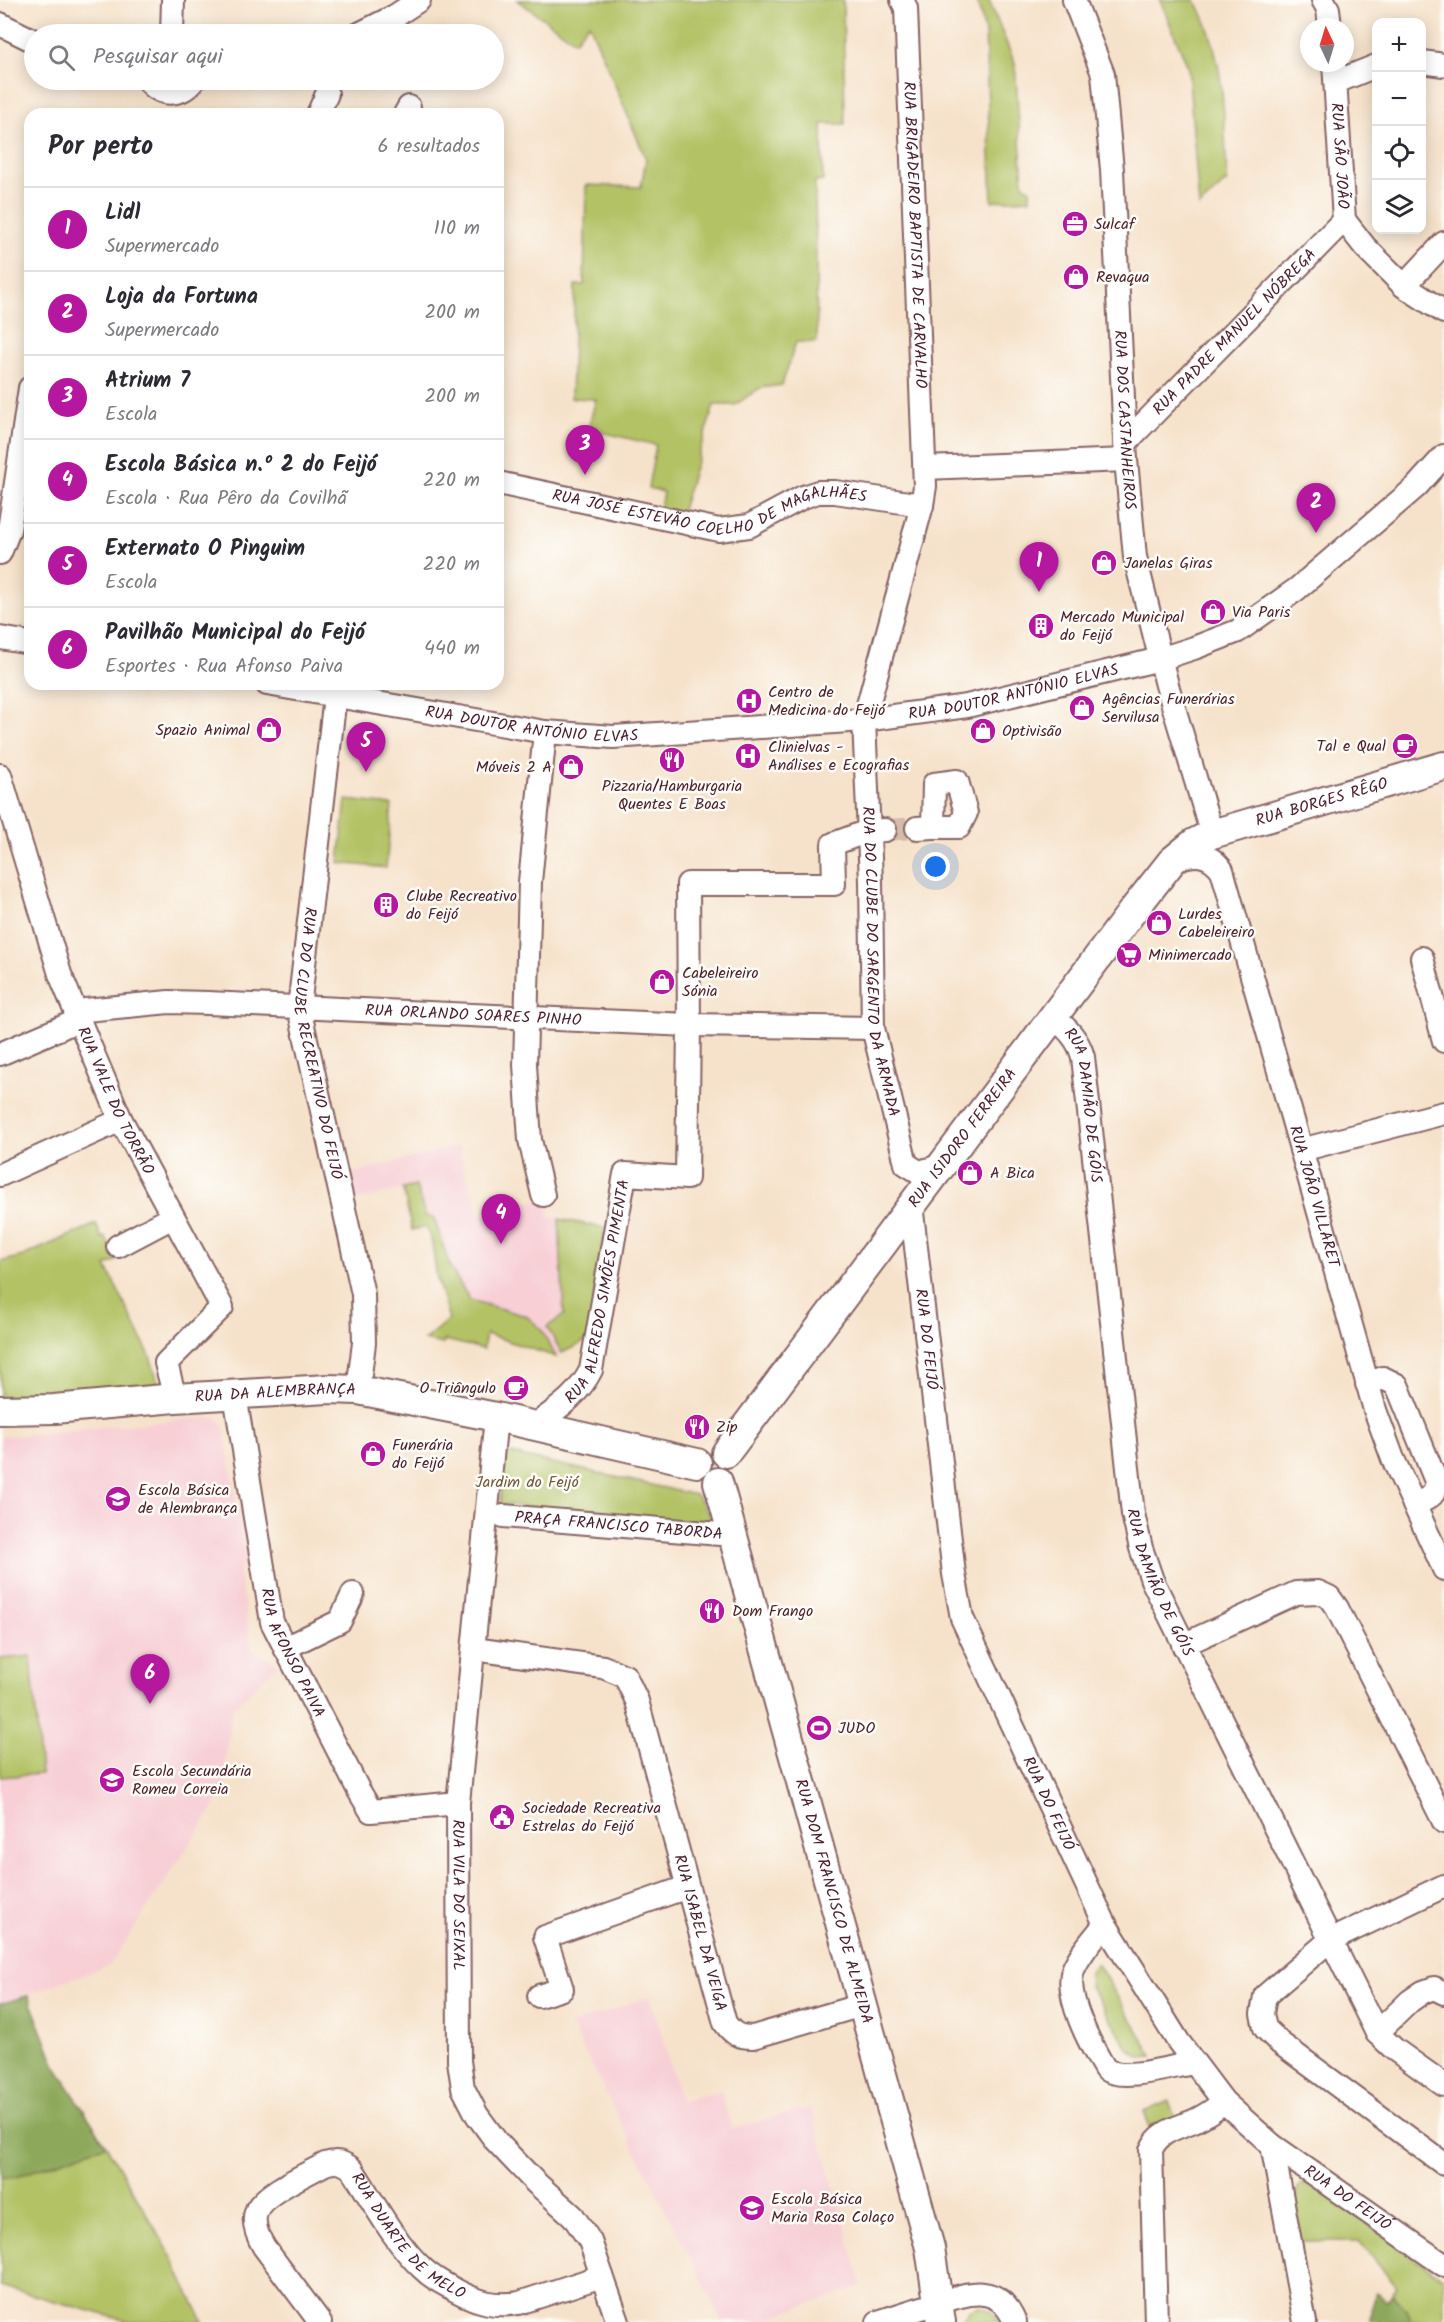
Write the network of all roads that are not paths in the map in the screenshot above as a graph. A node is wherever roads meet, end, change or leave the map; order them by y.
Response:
1 (173, 0) edge
2 (419, 0) edge
3 (902, 0) edge
4 (1074, 0) edge
5 (1323, 0) edge
6 (1329, 18) edge
7 (0, 24) edge
8 (172, 24) edge
9 (379, 24) edge
10 (24, 36) edge
11 (1426, 63) edge
12 (1444, 65) edge
13 (1372, 67) edge
14 (1335, 73) edge
15 (158, 90) edge
16 (183, 90) edge
17 (168, 104) edge
18 (1344, 220) junction
19 (1444, 243) edge
20 (1404, 286) junction
21 (1444, 312) edge
22 (24, 437) edge
23 (1125, 451) junction
24 (1444, 456) edge
25 (925, 468) junction
26 (504, 484) edge
27 (922, 505) junction
28 (13, 526) edge
29 (0, 553) edge
30 (0, 638) edge
31 (24, 642) edge
32 (1160, 659) junction
33 (301, 690) edge
34 (335, 696) junction
35 (864, 720) junction
36 (545, 732) junction
37 (1440, 764) edge
38 (0, 775) edge
39 (876, 830) junction
40 (1212, 834) junction
41 (1172, 861) junction
42 (1422, 958) dead end
43 (299, 1008) junction
44 (77, 1016) junction
45 (1053, 1016) junction
46 (525, 1018) junction
47 (689, 1025) junction
48 (873, 1028) junction
49 (1444, 1041) edge
50 (0, 1054) edge
51 (1444, 1113) edge
52 (121, 1120) junction
53 (1301, 1150) junction
54 (940, 1167) junction
55 (0, 1175) edge
56 (543, 1195) dead end
57 (911, 1204) junction
58 (173, 1217) junction
59 (117, 1246) dead end
60 (1367, 1384) junction
61 (358, 1390) junction
62 (235, 1395) junction
63 (175, 1398) junction
64 (54, 1409) junction
65 (0, 1410) edge
66 (496, 1417) junction
67 (0, 1425) edge
68 (534, 1426) junction
69 (726, 1453) junction
70 (697, 1462) junction
71 (718, 1482) junction
72 (1414, 1505) junction
73 (503, 1516) dead end
74 (732, 1535) junction
75 (1444, 1569) edge
76 (353, 1594) dead end
77 (1183, 1645) junction
78 (285, 1648) junction
79 (474, 1649) junction
80 (458, 1803) junction
81 (1444, 1822) edge
82 (1444, 1886) edge
83 (687, 1887) junction
84 (1105, 1924) junction
85 (1329, 1941) junction
86 (1444, 1993) edge
87 (539, 1996) dead end
88 (862, 2005) junction
89 (1377, 2033) junction
90 (1194, 2062) junction
91 (1444, 2085) edge
92 (1224, 2102) junction
93 (1272, 2145) junction
94 (1444, 2164) edge
95 (1444, 2265) edge
96 (602, 2276) junction
97 (941, 2312) edge
98 (320, 2322) edge
99 (618, 2322) edge
100 (878, 2322) edge
101 (1015, 2322) edge
102 (1156, 2322) edge
103 (1305, 2322) edge

1 - 8 street
2 - 9 street
3 - 25 street, RUA BRIGADEIRO BAPTISTA DE CARVALHO
4 - 23 street, RUA DOS CASTANHEIROS
5 - 6 street
7 - 10 street
11 - 12 street
13 - 14 street
14 - 18 street, RUA SÃO JOÃO
15 - 17 street
16 - 17 street
18 - 20 street, RUA SÃO JOÃO
18 - 23 street, RUA PADRE MANUEL NÓBREGA
19 - 20 street
20 - 21 street, RUA SÃO JOÃO
22 - 28 street
23 - 25 street
23 - 32 street, RUA DOS CASTANHEIROS
24 - 32 street, RUA DOUTOR ANTÓNIO ELVAS
25 - 27 street, RUA BRIGADEIRO BAPTISTA DE CARVALHO
26 - 27 street, RUA JOSÉ ESTEVÃO COELHO DE MAGALHÃES
27 - 35 street, RUA BRIGADEIRO BAPTISTA DE CARVALHO
28 - 29 street
30 - 31 street
32 - 35 street, RUA DOUTOR ANTÓNIO ELVAS
32 - 40 street, RUA DOS CASTANHEIROS
33 - 34 street, RUA DOUTOR ANTÓNIO ELVAS
34 - 36 street, RUA DOUTOR ANTÓNIO ELVAS
34 - 43 street, RUA DO CLUBE RECREATIVO DO FEIJÓ
35 - 36 street, RUA DOUTOR ANTÓNIO ELVAS
35 - 39 street, RUA DO CLUBE DO SARGENTO DA ARMADA
36 - 46 street
37 - 40 main road, RUA BORGES RÊGO
38 - 44 street, RUA VALE DO TORRÃO
39 - 47 street
39 - 48 street, RUA DO CLUBE DO SARGENTO DA ARMADA
40 - 41 main road, RUA ISIDORO FERREIRA
41 - 45 main road, RUA ISIDORO FERREIRA
41 - 53 street, RUA JOÃO VILLARET
42 - 49 street
43 - 44 street, RUA ORLANDO SOARES PINHO
43 - 46 street, RUA ORLANDO SOARES PINHO
43 - 61 street, RUA DO CLUBE RECREATIVO DO FEIJÓ
44 - 50 street, RUA ORLANDO SOARES PINHO
44 - 52 street, RUA VALE DO TORRÃO
45 - 54 main road, RUA ISIDORO FERREIRA
45 - 77 street, RUA DAMIÃO DE GÓIS
46 - 47 street, RUA ORLANDO SOARES PINHO
46 - 56 street
47 - 48 street, RUA ORLANDO SOARES PINHO
47 - 68 street, RUA ALFREDO SIMÕES PIMENTA
48 - 54 street, RUA DO CLUBE DO SARGENTO DA ARMADA
51 - 53 street
52 - 55 street
52 - 58 street, RUA VALE DO TORRÃO
53 - 60 street, RUA JOÃO VILLARET
54 - 57 main road, RUA ISIDORO FERREIRA
57 - 69 main road, RUA ISIDORO FERREIRA
57 - 84 street, RUA DO FEIJÓ
58 - 59 street
58 - 63 street, RUA VALE DO TORRÃO
60 - 72 street, RUA JOÃO VILLARET
60 - 72 street
61 - 62 main road, RUA DA ALEMBRANÇA
61 - 66 main road, RUA DA ALEMBRANÇA
62 - 63 main road, RUA DA ALEMBRANÇA
62 - 78 street, RUA AFONSO PAIVA
63 - 64 main road, RUA DA ALEMBRANÇA
64 - 65 main road, RUA DA ALEMBRANÇA
64 - 67 main road, RUA DA ALEMBRANÇA
66 - 68 main road
66 - 79 street, RUA VILA DO SEIXAL
68 - 70 main road
69 - 70 main road
69 - 71 main road
70 - 71 main road
71 - 74 main road, RUA DOM FRANCISCO DE ALMEIDA
72 - 75 street, RUA JOÃO VILLARET
73 - 74 street, PRAÇA FRANCISCO TABORDA
74 - 88 main road, RUA DOM FRANCISCO DE ALMEIDA
76 - 78 street
77 - 81 street
77 - 85 street, RUA DAMIÃO DE GÓIS
78 - 80 street, RUA AFONSO PAIVA
79 - 80 street, RUA VILA DO SEIXAL
79 - 83 street, RUA ISABEL DA VEIGA
80 - 96 street, RUA VILA DO SEIXAL
82 - 85 street
83 - 87 street
83 - 88 street, RUA ISABEL DA VEIGA
84 - 90 street, RUA DO FEIJÓ
84 - 90 street
85 - 89 street, RUA DAMIÃO DE GÓIS
85 - 94 street
86 - 89 street
88 - 97 main road, RUA DOM FRANCISCO DE ALMEIDA
89 - 91 street, RUA DAMIÃO DE GÓIS
90 - 92 street, RUA DO FEIJÓ
92 - 93 street, RUA DO FEIJÓ
92 - 102 street
93 - 95 street, RUA DO FEIJÓ
93 - 103 street
96 - 98 street, RUA DUARTE DE MELO
96 - 99 street, RUA VILA DO SEIXAL
97 - 100 street
97 - 101 street

